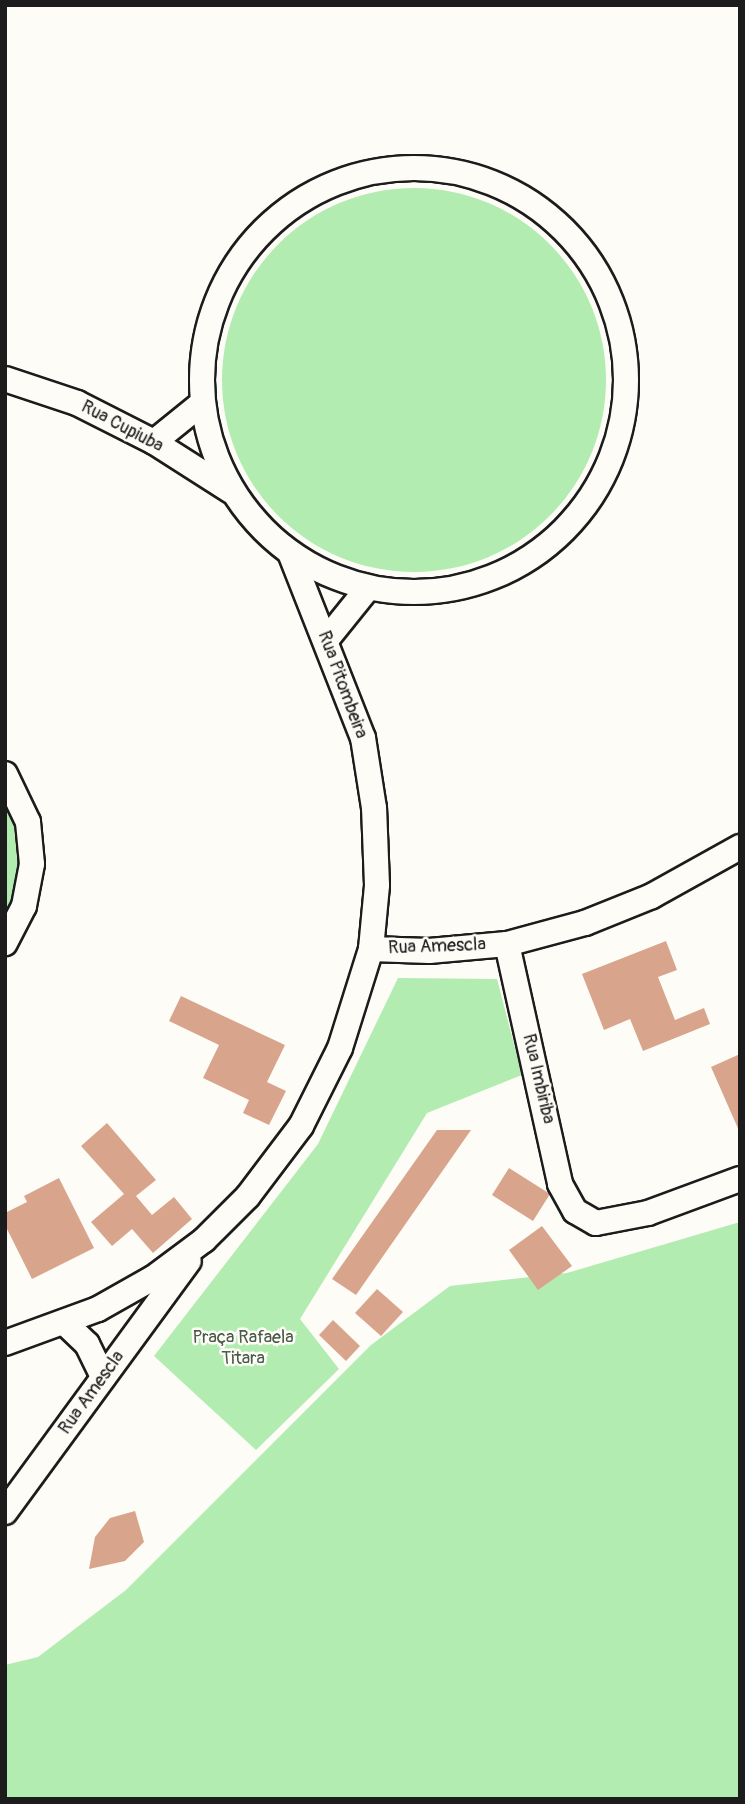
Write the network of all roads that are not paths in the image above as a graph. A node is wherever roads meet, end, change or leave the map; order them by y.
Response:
1 (5, 379) edge
2 (201, 404) junction
3 (154, 442) junction
4 (232, 491) junction
5 (290, 553) junction
6 (368, 587) junction
7 (327, 639) junction
8 (5, 774) edge
9 (740, 847) edge
10 (5, 943) edge
11 (507, 944) junction
12 (371, 949) junction
13 (740, 1179) edge
14 (204, 1240) junction
15 (64, 1322) junction
16 (5, 1343) edge
17 (103, 1377) junction
18 (5, 1512) edge

1 - 3 street, Rua Cupiuba
2 - 3 street
2 - 4 street
2 - 6 street
3 - 4 street, Rua Cupiuba
4 - 5 street, Rua Pitombeira
5 - 6 street
5 - 7 street, Rua Pitombeira
6 - 7 street
7 - 12 street, Rua Pitombeira
8 - 10 street
9 - 11 street, Rua Amescla
11 - 12 street, Rua Amescla
11 - 13 street, Rua Imbiriba
12 - 14 street, Rua Amescla
14 - 15 street, Rua Amescla
14 - 17 street, Rua Amescla
15 - 16 street
15 - 17 street
17 - 18 street, Rua Amescla

